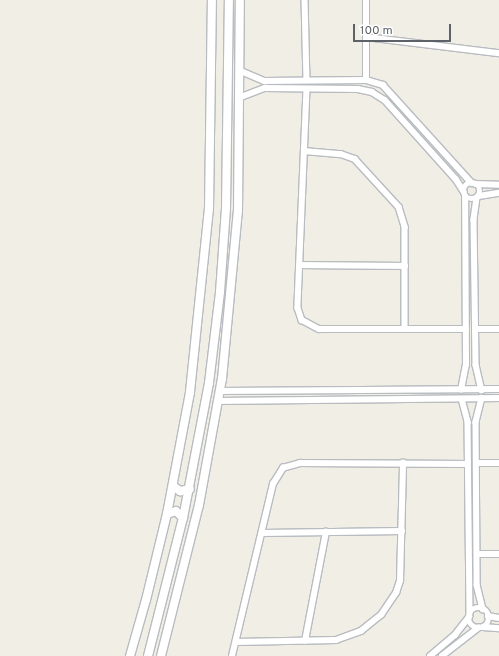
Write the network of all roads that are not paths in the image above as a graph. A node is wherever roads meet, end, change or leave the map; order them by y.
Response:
1 (212, 0) edge
2 (229, 0) edge
3 (240, 0) edge
4 (305, 0) edge
5 (366, 0) edge
6 (366, 38) junction
7 (499, 53) edge
8 (241, 71) junction
9 (307, 80) junction
10 (366, 80) junction
11 (306, 89) junction
12 (241, 97) junction
13 (304, 151) junction
14 (474, 183) junction
15 (499, 185) edge
16 (499, 193) edge
17 (464, 194) junction
18 (478, 197) junction
19 (299, 266) junction
20 (405, 266) junction
21 (405, 329) junction
22 (466, 329) junction
23 (476, 329) junction
24 (499, 329) edge
25 (461, 390) junction
26 (482, 390) junction
27 (499, 390) edge
28 (220, 391) junction
29 (462, 398) junction
30 (482, 398) junction
31 (499, 398) edge
32 (219, 401) junction
33 (403, 463) junction
34 (476, 463) junction
35 (499, 463) edge
36 (468, 464) junction
37 (173, 486) junction
38 (190, 489) junction
39 (167, 514) junction
40 (183, 518) junction
41 (402, 531) junction
42 (326, 532) junction
43 (263, 533) junction
44 (477, 554) junction
45 (499, 554) edge
46 (483, 609) junction
47 (470, 615) junction
48 (488, 616) junction
49 (499, 618) edge
50 (481, 627) junction
51 (499, 628) edge
52 (306, 640) junction
53 (236, 642) junction
54 (130, 656) edge
55 (148, 656) edge
56 (162, 656) edge
57 (232, 656) edge
58 (430, 656) edge
59 (442, 656) edge

1 - 37 main road
2 - 38 main road
3 - 8 main road
4 - 9 street
5 - 6 street
6 - 7 street
6 - 10 street
8 - 9 street
8 - 12 main road
9 - 10 street
10 - 14 street
11 - 12 street
11 - 13 street
11 - 17 street
12 - 28 main road
13 - 19 street
13 - 20 street
14 - 15 street
14 - 17 street
14 - 18 street
16 - 18 street
17 - 18 street
17 - 22 street
18 - 23 street
19 - 20 street
19 - 21 street
20 - 21 street
21 - 22 street
22 - 25 street
23 - 24 street
23 - 26 street
25 - 26 street
25 - 28 street
26 - 27 street
28 - 32 main road
29 - 30 street
29 - 32 street
29 - 36 street
30 - 31 street
30 - 34 street
32 - 56 main road
33 - 36 street
33 - 41 street
33 - 43 street
34 - 35 street
34 - 44 street
36 - 47 street
37 - 38 main road
37 - 39 main road
38 - 40 main road
39 - 40 main road
39 - 54 main road
40 - 55 main road
41 - 42 street
41 - 52 street
42 - 43 street
42 - 52 street
43 - 53 street
44 - 45 street
44 - 46 street
46 - 47 street
46 - 48 street
47 - 50 street
47 - 58 street
48 - 49 street
48 - 50 street
50 - 51 street
50 - 59 street
52 - 53 street
53 - 57 street

